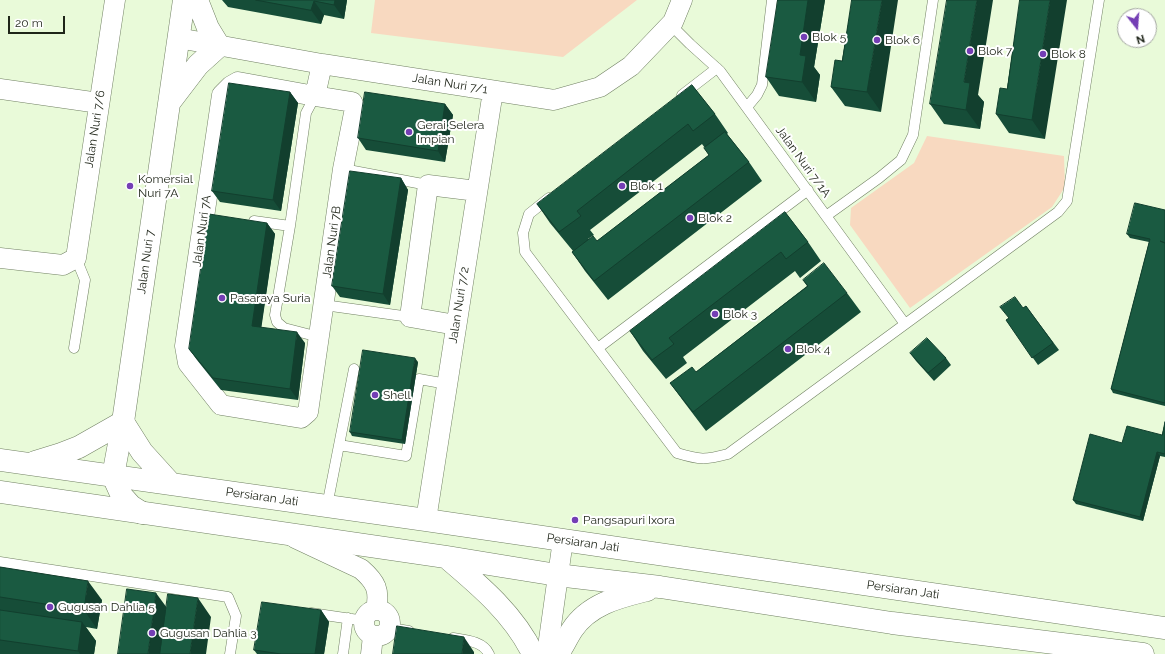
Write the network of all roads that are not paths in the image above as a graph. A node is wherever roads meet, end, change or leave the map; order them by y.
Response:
1 (115, 0) edge
2 (184, 0) edge
3 (197, 0) edge
4 (682, 0) edge
5 (772, 0) edge
6 (933, 0) edge
7 (1099, 0) edge
8 (670, 25) junction
9 (178, 38) junction
10 (219, 46) junction
11 (322, 64) junction
12 (717, 68) junction
13 (0, 89) edge
14 (493, 91) junction
15 (315, 96) junction
16 (673, 102) edge
17 (99, 103) junction
18 (168, 104) junction
19 (747, 107) junction
20 (343, 169) junction
21 (428, 184) junction
22 (560, 190) edge
23 (808, 190) junction
24 (477, 191) junction
25 (826, 216) junction
26 (244, 220) edge
27 (290, 226) junction
28 (0, 258) edge
29 (76, 258) junction
30 (324, 305) junction
31 (410, 317) junction
32 (905, 324) junction
33 (456, 325) junction
34 (319, 337) junction
35 (74, 348) dead end
36 (598, 348) junction
37 (354, 369) dead end
38 (447, 384) junction
39 (301, 418) joint
40 (123, 422) junction
41 (339, 445) junction
42 (0, 460) edge
43 (30, 464) junction
44 (113, 476) junction
45 (171, 484) junction
46 (0, 492) edge
47 (327, 506) junction
48 (142, 513) junction
49 (426, 520) junction
50 (285, 533) junction
51 (562, 540) junction
52 (446, 557) junction
53 (0, 562) edge
54 (557, 575) junction
55 (660, 588) junction
56 (298, 610) edge
57 (370, 628) edge
58 (1165, 628) edge
59 (444, 636) edge
60 (414, 639) edge
61 (230, 654) edge
62 (343, 654) edge
63 (489, 654) edge
64 (533, 654) edge
65 (547, 654) edge
66 (558, 654) edge
67 (1143, 654) edge

1 - 17 street, Jalan Nuri 7/6
2 - 9 main road, Jalan Nuri 7
3 - 10 main road
4 - 8 street, Jalan Nuri 7/1
5 - 19 lane
6 - 25 lane
7 - 32 lane
8 - 12 lane, Jalan Nuri 7/1A
8 - 14 street, Jalan Nuri 7/1
9 - 10 street, Jalan Nuri 7/1
9 - 18 main road, Jalan Nuri 7
10 - 11 street, Jalan Nuri 7/1
10 - 18 main road
11 - 14 street, Jalan Nuri 7/1
11 - 15 street
12 - 16 lane
12 - 19 lane, Jalan Nuri 7/1A
13 - 17 street
14 - 24 street, Jalan Nuri 7/2
15 - 20 street, Jalan Nuri 7B
15 - 27 lane
15 - 39 street, Jalan Nuri 7A
17 - 29 street, Jalan Nuri 7/6
18 - 40 main road, Jalan Nuri 7
19 - 23 lane, Jalan Nuri 7/1A
20 - 21 lane
20 - 30 street, Jalan Nuri 7B
21 - 24 street
21 - 31 street
22 - 36 lane
23 - 25 lane, Jalan Nuri 7/1A
23 - 36 lane
24 - 33 street, Jalan Nuri 7/2
25 - 32 lane, Jalan Nuri 7/1A
26 - 27 lane
27 - 34 lane
28 - 29 street
29 - 35 lane
30 - 31 lane
30 - 34 street, Jalan Nuri 7B
31 - 33 street
32 - 36 lane
33 - 38 street, Jalan Nuri 7/2
34 - 39 street, Jalan Nuri 7B
37 - 41 lane
38 - 41 lane
38 - 49 street, Jalan Nuri 7/2
40 - 43 main road
40 - 44 main road, Jalan Nuri 7
40 - 45 main road
41 - 47 lane
42 - 43 main road, Persiaran Jati
43 - 44 main road, Persiaran Jati
44 - 45 main road, Persiaran Jati
44 - 48 main road
45 - 47 main road, Persiaran Jati
46 - 48 main road
47 - 49 main road, Persiaran Jati
48 - 50 main road
49 - 51 main road, Persiaran Jati
50 - 52 main road
50 - 57 street
51 - 54 street
51 - 58 main road, Persiaran Jati
52 - 54 main road
52 - 64 main road
53 - 61 lane
54 - 55 main road
54 - 65 street
55 - 66 main road
55 - 67 main road
56 - 57 lane
57 - 60 lane
57 - 62 lane
59 - 63 lane

